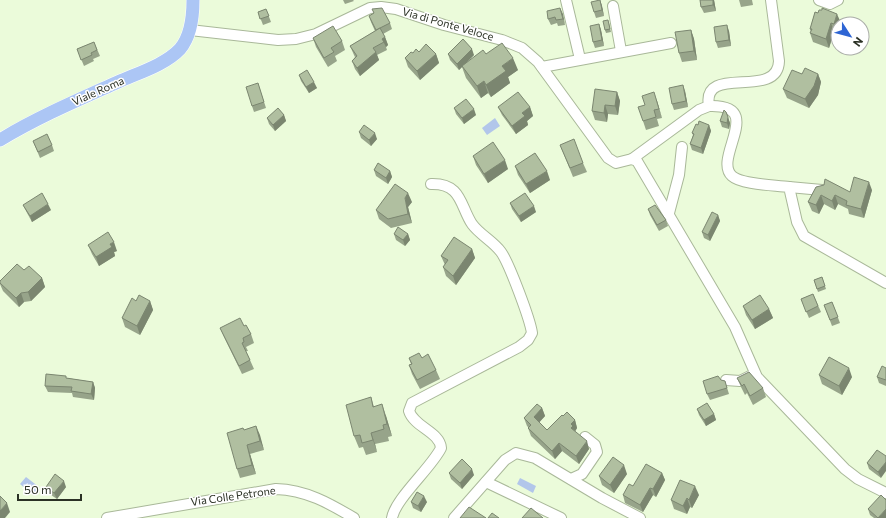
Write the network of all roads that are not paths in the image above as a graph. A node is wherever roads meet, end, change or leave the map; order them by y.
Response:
1 (193, 0) edge
2 (566, 0) edge
3 (770, 0) edge
4 (819, 0) edge
5 (838, 0) edge
6 (613, 6) dead end
7 (189, 32) junction
8 (671, 42) dead end
9 (621, 51) junction
10 (580, 59) junction
11 (542, 67) junction
12 (709, 106) junction
13 (0, 140) edge
14 (682, 147) dead end
15 (636, 158) junction
16 (431, 184) dead end
17 (789, 187) junction
18 (822, 190) edge
19 (668, 213) junction
20 (886, 283) edge
21 (754, 372) junction
22 (726, 380) edge
23 (585, 437) edge
24 (571, 479) junction
25 (486, 482) junction
26 (886, 493) edge
27 (106, 518) edge
28 (354, 518) edge
29 (392, 518) edge
30 (454, 518) edge
31 (561, 518) edge
32 (640, 518) edge

1 - 7 main road
2 - 10 street
3 - 12 street
4 - 5 street
6 - 9 street
7 - 11 street, Via di Ponte Veloce
7 - 13 main road, Viale Roma
8 - 9 street
9 - 10 street
10 - 11 street
11 - 15 street, Via di Ponte Veloce
12 - 15 street, Via di Ponte Veloce
12 - 17 street
14 - 19 street
15 - 19 street
16 - 29 street
17 - 18 street
17 - 20 street
19 - 21 street
21 - 22 street
21 - 26 street
23 - 24 street
24 - 25 street
24 - 32 street
25 - 30 street
25 - 31 street
27 - 28 street, Via Colle Petrone

